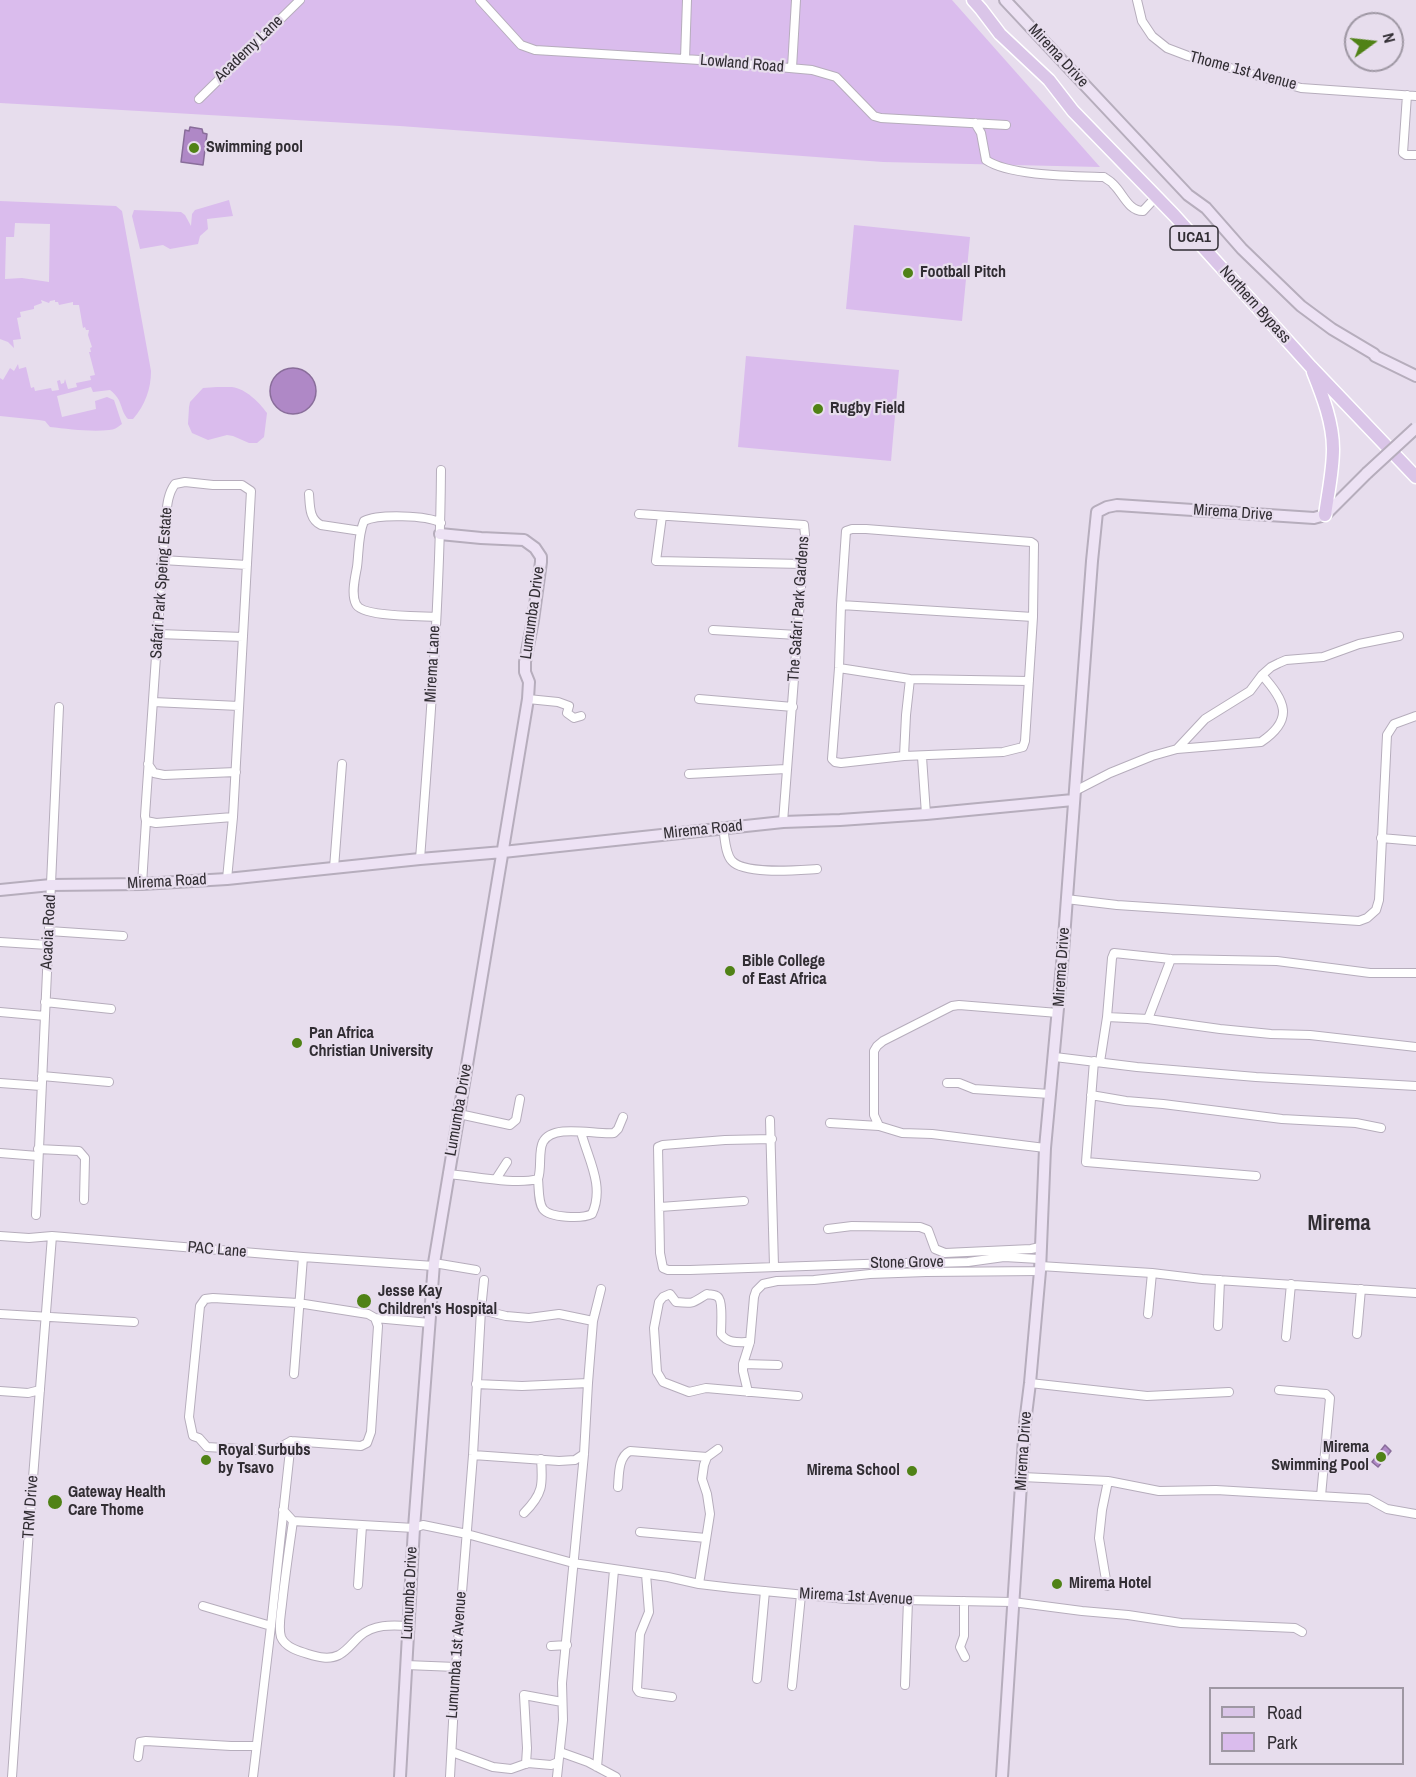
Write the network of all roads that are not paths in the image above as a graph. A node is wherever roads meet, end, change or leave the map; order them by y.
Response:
1 (300, 0) edge
2 (480, 0) edge
3 (687, 0) edge
4 (796, 0) edge
5 (973, 0) edge
6 (1005, 0) edge
7 (1137, 0) edge
8 (685, 59) junction
9 (792, 68) junction
10 (1412, 95) edge
11 (198, 99) dead end
12 (975, 123) junction
13 (1006, 125) dead end
14 (1416, 154) edge
15 (1156, 197) junction
16 (1374, 354) junction
17 (1311, 367) junction
18 (1416, 369) edge
19 (1416, 376) edge
20 (1416, 428) edge
21 (441, 470) dead end
22 (1416, 477) edge
23 (309, 494) dead end
24 (639, 514) dead end
25 (1325, 514) junction
26 (662, 516) junction
27 (440, 528) junction
28 (361, 531) junction
29 (162, 560) junction
30 (803, 564) junction
31 (247, 565) junction
32 (841, 604) junction
33 (436, 617) junction
34 (1033, 617) junction
35 (713, 630) dead end
36 (158, 634) junction
37 (797, 635) junction
38 (1400, 636) dead end
39 (243, 638) junction
40 (839, 668) junction
41 (1262, 675) junction
42 (910, 679) junction
43 (1029, 681) junction
44 (528, 699) junction
45 (699, 699) dead end
46 (153, 702) junction
47 (239, 706) junction
48 (59, 707) dead end
49 (793, 707) junction
50 (581, 716) dead end
51 (1416, 716) edge
52 (1177, 749) junction
53 (904, 756) junction
54 (922, 757) junction
55 (148, 764) junction
56 (342, 764) dead end
57 (786, 769) junction
58 (236, 772) junction
59 (689, 774) dead end
60 (1074, 795) junction
61 (927, 814) junction
62 (233, 817) junction
63 (146, 821) junction
64 (783, 822) junction
65 (723, 828) junction
66 (1381, 838) junction
67 (1416, 841) edge
68 (503, 852) junction
69 (420, 859) junction
70 (334, 868) junction
71 (817, 869) dead end
72 (227, 879) junction
73 (142, 884) junction
74 (51, 885) junction
75 (0, 890) edge
76 (1066, 899) junction
77 (48, 932) junction
78 (123, 936) dead end
79 (0, 942) edge
80 (48, 945) junction
81 (1171, 958) junction
82 (1416, 973) edge
83 (45, 1002) junction
84 (111, 1009) dead end
85 (0, 1012) edge
86 (1058, 1013) junction
87 (45, 1016) junction
88 (1107, 1017) junction
89 (1148, 1019) junction
90 (1416, 1047) edge
91 (1055, 1057) junction
92 (1097, 1062) junction
93 (42, 1076) junction
94 (109, 1082) dead end
95 (0, 1083) edge
96 (947, 1083) dead end
97 (41, 1086) junction
98 (1416, 1086) edge
99 (1050, 1094) junction
100 (1091, 1095) junction
101 (520, 1099) dead end
102 (459, 1114) junction
103 (623, 1117) dead end
104 (770, 1120) dead end
105 (830, 1123) dead end
106 (879, 1126) junction
107 (1381, 1128) dead end
108 (580, 1132) junction
109 (772, 1140) junction
110 (1045, 1148) junction
111 (38, 1152) junction
112 (0, 1153) edge
113 (507, 1162) dead end
114 (448, 1174) junction
115 (1256, 1176) dead end
116 (496, 1179) junction
117 (538, 1179) junction
118 (84, 1200) dead end
119 (744, 1201) dead end
120 (660, 1207) junction
121 (36, 1215) dead end
122 (828, 1229) dead end
123 (0, 1236) edge
124 (52, 1236) junction
125 (303, 1257) junction
126 (1040, 1261) junction
127 (434, 1264) junction
128 (774, 1266) junction
129 (476, 1270) dead end
130 (1152, 1274) junction
131 (484, 1280) dead end
132 (1220, 1280) junction
133 (1291, 1284) junction
134 (601, 1289) dead end
135 (1361, 1289) junction
136 (1416, 1293) edge
137 (298, 1304) junction
138 (481, 1310) junction
139 (0, 1314) edge
140 (1148, 1314) dead end
141 (45, 1316) junction
142 (375, 1318) junction
143 (134, 1322) dead end
144 (593, 1322) junction
145 (430, 1323) junction
146 (1218, 1326) dead end
147 (1358, 1334) dead end
148 (1286, 1337) dead end
149 (750, 1342) junction
150 (743, 1364) junction
151 (778, 1365) dead end
152 (294, 1374) dead end
153 (588, 1383) junction
154 (1030, 1383) junction
155 (476, 1384) junction
156 (40, 1390) junction
157 (1280, 1390) dead end
158 (0, 1391) edge
159 (748, 1392) junction
160 (1229, 1392) dead end
161 (798, 1396) dead end
162 (291, 1441) junction
163 (718, 1449) dead end
164 (584, 1454) junction
165 (473, 1455) junction
166 (707, 1457) junction
167 (541, 1459) junction
168 (1022, 1477) junction
169 (1108, 1481) junction
170 (618, 1487) dead end
171 (1321, 1496) junction
172 (283, 1510) junction
173 (524, 1513) dead end
174 (1416, 1514) edge
175 (293, 1521) junction
176 (362, 1526) junction
177 (414, 1528) junction
178 (640, 1532) dead end
179 (467, 1534) junction
180 (706, 1538) junction
181 (573, 1563) junction
182 (614, 1570) junction
183 (646, 1574) junction
184 (699, 1584) junction
185 (357, 1585) dead end
186 (1107, 1586) dead end
187 (765, 1591) junction
188 (801, 1595) junction
189 (908, 1600) junction
190 (964, 1601) junction
191 (1013, 1602) junction
192 (203, 1606) dead end
193 (271, 1626) junction
194 (409, 1626) junction
195 (1302, 1632) dead end
196 (551, 1646) dead end
197 (567, 1646) junction
198 (965, 1657) dead end
199 (406, 1665) junction
200 (456, 1667) junction
201 (757, 1679) dead end
202 (905, 1685) dead end
203 (792, 1686) dead end
204 (672, 1697) dead end
205 (562, 1702) junction
206 (256, 1746) junction
207 (452, 1752) junction
208 (560, 1752) junction
209 (138, 1757) dead end
210 (558, 1762) junction
211 (526, 1764) junction
212 (597, 1767) junction
213 (12, 1777) edge
214 (253, 1777) edge
215 (400, 1777) edge
216 (450, 1777) edge
217 (557, 1777) edge
218 (616, 1777) edge
219 (1002, 1777) edge

1 - 11 street, Academy Lane
2 - 8 street, Lowland Road
3 - 8 street
4 - 9 street
5 - 15 main road, Northern Bypass / UCA1
6 - 16 street, Mirema Drive
7 - 10 street, Thome 1st Avenue
8 - 9 street, Lowland Road
9 - 12 street, Lowland Road
10 - 14 street
12 - 13 street, Lowland Road
12 - 15 street
15 - 17 main road, Northern Bypass / UCA1
16 - 18 street, Mirema Drive
16 - 19 street, Mirema Drive
17 - 22 main road, Northern Bypass / UCA1
17 - 25 main road
20 - 25 street, bridge
21 - 27 street, Mirema Lane
23 - 28 street
24 - 26 street, The Safari Park Gardens
25 - 60 street, Mirema Drive
26 - 30 street, The Safari Park Gardens
26 - 30 street
27 - 28 street
27 - 33 street, Mirema Lane
27 - 44 street, Lumumba Drive
28 - 33 street
29 - 31 street
29 - 31 street, Safari Park Speing Estate
29 - 36 street, Safari Park Speing Estate
30 - 37 street, The Safari Park Gardens
31 - 39 street, Safari Park Speing Estate
32 - 34 street
32 - 34 street
32 - 40 street
33 - 69 street, Mirema Lane
34 - 43 street
35 - 37 street
36 - 39 street
36 - 46 street, Safari Park Speing Estate
37 - 49 street, The Safari Park Gardens
38 - 41 street, Mirema Road
39 - 47 street, Safari Park Speing Estate
40 - 42 street
40 - 53 street
41 - 52 street, Mirema Road
41 - 52 street
42 - 43 street
42 - 53 street
43 - 54 street
44 - 50 street
44 - 68 street, Lumumba Drive
45 - 49 street
46 - 47 street
46 - 55 street, Safari Park Speing Estate
47 - 58 street, Safari Park Speing Estate
48 - 74 street, Acacia Road
49 - 57 street, The Safari Park Gardens
51 - 66 street
52 - 60 street, Mirema Road
53 - 54 street
54 - 61 street
55 - 58 street
55 - 63 street, Safari Park Speing Estate
56 - 70 street
57 - 59 street
57 - 64 street, The Safari Park Gardens
58 - 62 street, Safari Park Speing Estate
60 - 61 street, Mirema Road
60 - 76 street, Mirema Drive
61 - 64 street, Mirema Road
62 - 63 street
62 - 72 street, Safari Park Speing Estate
63 - 73 street, Safari Park Speing Estate
64 - 65 street, Mirema Road
65 - 68 street, Mirema Road
65 - 71 street
66 - 67 street
66 - 76 street
68 - 69 street, Mirema Road
68 - 102 street, Lumumba Drive
69 - 70 street, Mirema Road
70 - 72 street, Mirema Road
72 - 73 street, Mirema Road
73 - 74 street, Mirema Road
74 - 75 street, Mirema Road
74 - 77 street, Acacia Road
76 - 86 street, Mirema Drive
77 - 78 street
77 - 80 street, Acacia Road
79 - 80 street
80 - 83 street, Acacia Road
81 - 82 street
81 - 88 street
81 - 89 street
83 - 84 street
83 - 87 street, Acacia Road
85 - 87 street
86 - 91 street, Mirema Drive
86 - 106 street
87 - 93 street, Acacia Road
88 - 89 street
88 - 92 street
89 - 90 street
91 - 92 street
91 - 99 street, Mirema Drive
92 - 98 street
92 - 100 street
93 - 94 street
93 - 97 street, Acacia Road
95 - 97 street
96 - 99 street
97 - 111 street, Acacia Road
99 - 110 street, Mirema Drive
100 - 107 street
100 - 115 street
101 - 102 street
102 - 114 street, Lumumba Drive
103 - 108 street
104 - 109 street
105 - 106 street
106 - 110 street
108 - 117 street
108 - 117 street
109 - 120 street, Stone Grove
109 - 128 street
110 - 126 street, Mirema Drive
111 - 112 street
111 - 118 street
111 - 121 street, Acacia Road
113 - 116 street
114 - 116 street
114 - 127 street, Lumumba Drive
116 - 117 street
119 - 120 street
120 - 128 street, Stone Grove
122 - 126 street
123 - 124 street, PAC Lane
124 - 125 street, PAC Lane
124 - 141 street, TRM Drive
125 - 127 street, PAC Lane
125 - 137 street
126 - 128 street, Stone Grove
126 - 130 street
126 - 149 street
126 - 154 street, Mirema Drive
127 - 129 street, PAC Lane
127 - 145 street, Lumumba Drive
130 - 132 street
130 - 140 street
131 - 138 street, Lumumba 1st Avenue
132 - 133 street
132 - 146 street
133 - 135 street
133 - 148 street
134 - 144 street
135 - 136 street
135 - 147 street
137 - 142 street
137 - 152 street
137 - 162 street
138 - 144 street
138 - 155 street, Lumumba 1st Avenue
139 - 141 street
141 - 143 street
141 - 156 street, TRM Drive
142 - 145 street
142 - 162 street
144 - 153 street
145 - 177 street, Lumumba Drive
149 - 150 street
149 - 159 street
150 - 151 street
150 - 159 street
153 - 155 street
153 - 164 street
154 - 160 street
154 - 168 street, Mirema Drive
155 - 165 street, Lumumba 1st Avenue
156 - 158 street
156 - 213 street, TRM Drive
157 - 171 street
159 - 161 street
162 - 172 street
163 - 166 street
164 - 167 street
164 - 181 street
165 - 167 street
165 - 179 street, Lumumba 1st Avenue
166 - 170 street
166 - 180 street
167 - 173 street
168 - 169 street
168 - 191 street, Mirema Drive
169 - 171 street
169 - 186 street
171 - 174 street
172 - 175 street
172 - 193 street
175 - 176 street, Mirema 1st Avenue
175 - 194 street
176 - 177 street, Mirema 1st Avenue
176 - 185 street
177 - 179 street, Mirema 1st Avenue
177 - 194 street, Lumumba Drive
178 - 180 street
179 - 181 street, Mirema 1st Avenue
179 - 200 street, Lumumba 1st Avenue
180 - 184 street
181 - 182 street, Mirema 1st Avenue
181 - 197 street
182 - 183 street, Mirema 1st Avenue
182 - 212 street
183 - 184 street, Mirema 1st Avenue
183 - 204 street
184 - 187 street, Mirema 1st Avenue
187 - 188 street, Mirema 1st Avenue
187 - 201 street
188 - 189 street, Mirema 1st Avenue
188 - 203 street
189 - 190 street, Mirema 1st Avenue
189 - 202 street
190 - 191 street, Mirema 1st Avenue
190 - 198 street
191 - 195 street, Mirema 1st Avenue
191 - 219 street, Mirema Drive
192 - 193 street
193 - 206 street
194 - 199 street, Lumumba Drive
196 - 197 street
197 - 205 street
199 - 200 street
199 - 215 street, Lumumba Drive
200 - 207 street, Lumumba 1st Avenue
205 - 208 street
205 - 211 street
206 - 209 street
206 - 214 street
207 - 211 street
207 - 216 street, Lumumba 1st Avenue
208 - 210 street
208 - 212 street
210 - 211 street
210 - 217 street
212 - 218 street

